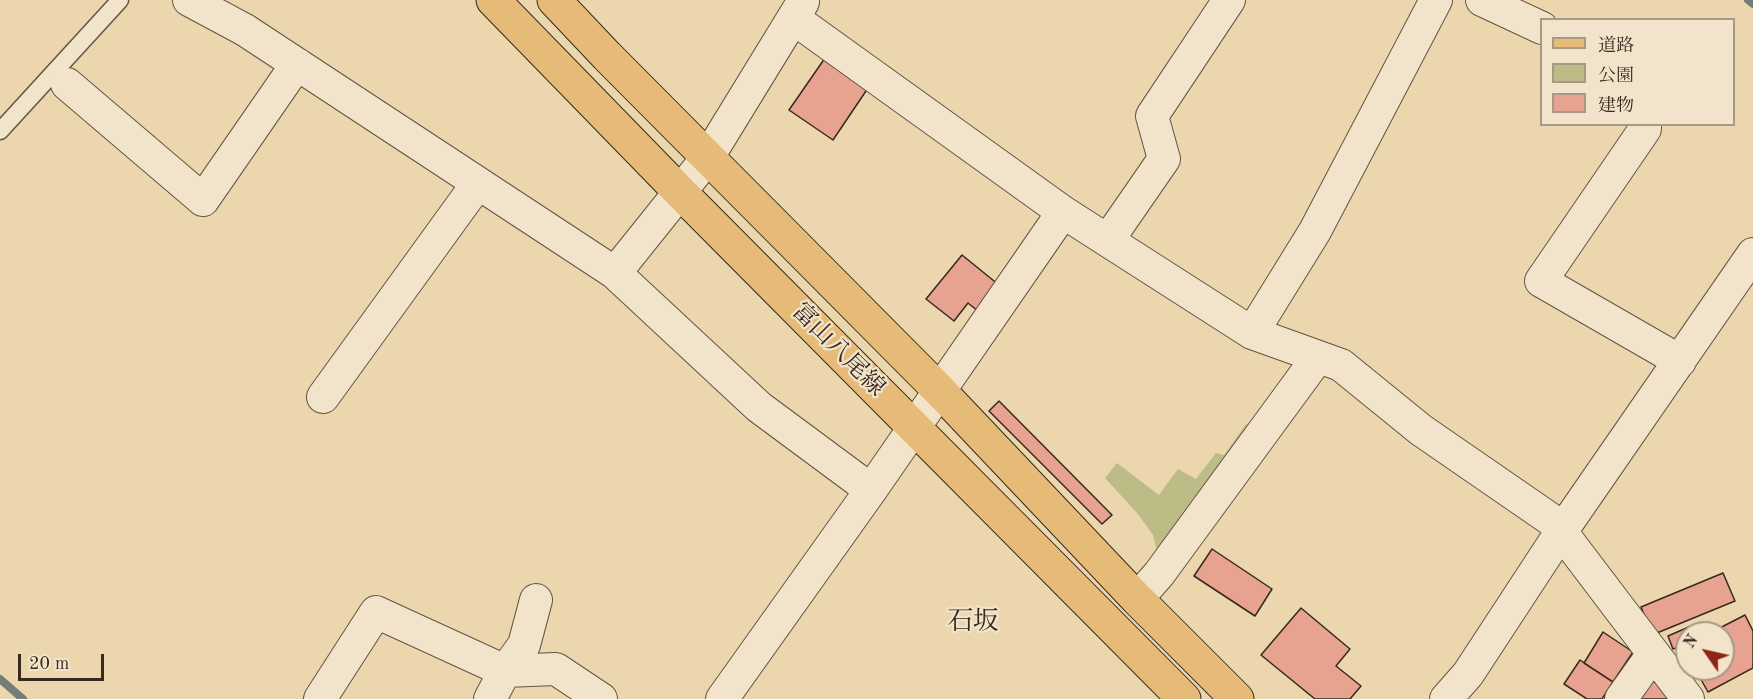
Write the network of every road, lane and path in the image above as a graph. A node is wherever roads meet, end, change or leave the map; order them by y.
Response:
1 (120, 0) edge
2 (189, 0) edge
3 (493, 0) edge
4 (554, 0) edge
5 (1229, 0) edge
6 (1436, 0) edge
7 (1482, 0) edge
8 (799, 9) edge
9 (1540, 27) edge
10 (297, 64) junction
11 (67, 84) dead end
12 (1645, 126) edge
13 (0, 131) edge
14 (708, 157) junction
15 (477, 183) junction
16 (680, 192) junction
17 (1063, 212) junction
18 (1108, 240) junction
19 (1753, 254) edge
20 (615, 273) junction
21 (1252, 333) junction
22 (1318, 357) junction
23 (1680, 361) junction
24 (940, 391) junction
25 (322, 397) dead end
26 (915, 427) junction
27 (872, 490) junction
28 (1561, 532) junction
29 (1137, 599) junction
30 (536, 600) dead end
31 (1653, 654) junction
32 (506, 671) junction
33 (320, 699) edge
34 (490, 699) edge
35 (601, 699) edge
36 (722, 699) edge
37 (1184, 699) edge
38 (1237, 699) edge
39 (1446, 699) edge
40 (1621, 699) edge
41 (1688, 699) edge

1 - 13 lane
2 - 10 street
3 - 16 main road, 富山八尾線
4 - 14 main road, 富山八尾線
5 - 18 street
6 - 21 street
7 - 9 street
8 - 14 street
8 - 17 street
10 - 11 street
10 - 15 street
12 - 23 street
14 - 16 street
14 - 24 main road, 富山八尾線
15 - 20 street
15 - 25 street
16 - 20 street
16 - 26 main road, 富山八尾線
17 - 18 street
17 - 24 street
18 - 21 street
19 - 23 street
20 - 27 street
21 - 22 street
22 - 28 street
22 - 29 street
23 - 28 street
24 - 26 street
24 - 29 main road, 富山八尾線
26 - 27 street
26 - 37 main road, 富山八尾線
27 - 36 street
28 - 31 street
28 - 39 street
29 - 38 main road, 富山八尾線
30 - 32 street
31 - 40 street
31 - 41 street
32 - 33 street
32 - 34 street
32 - 35 street

